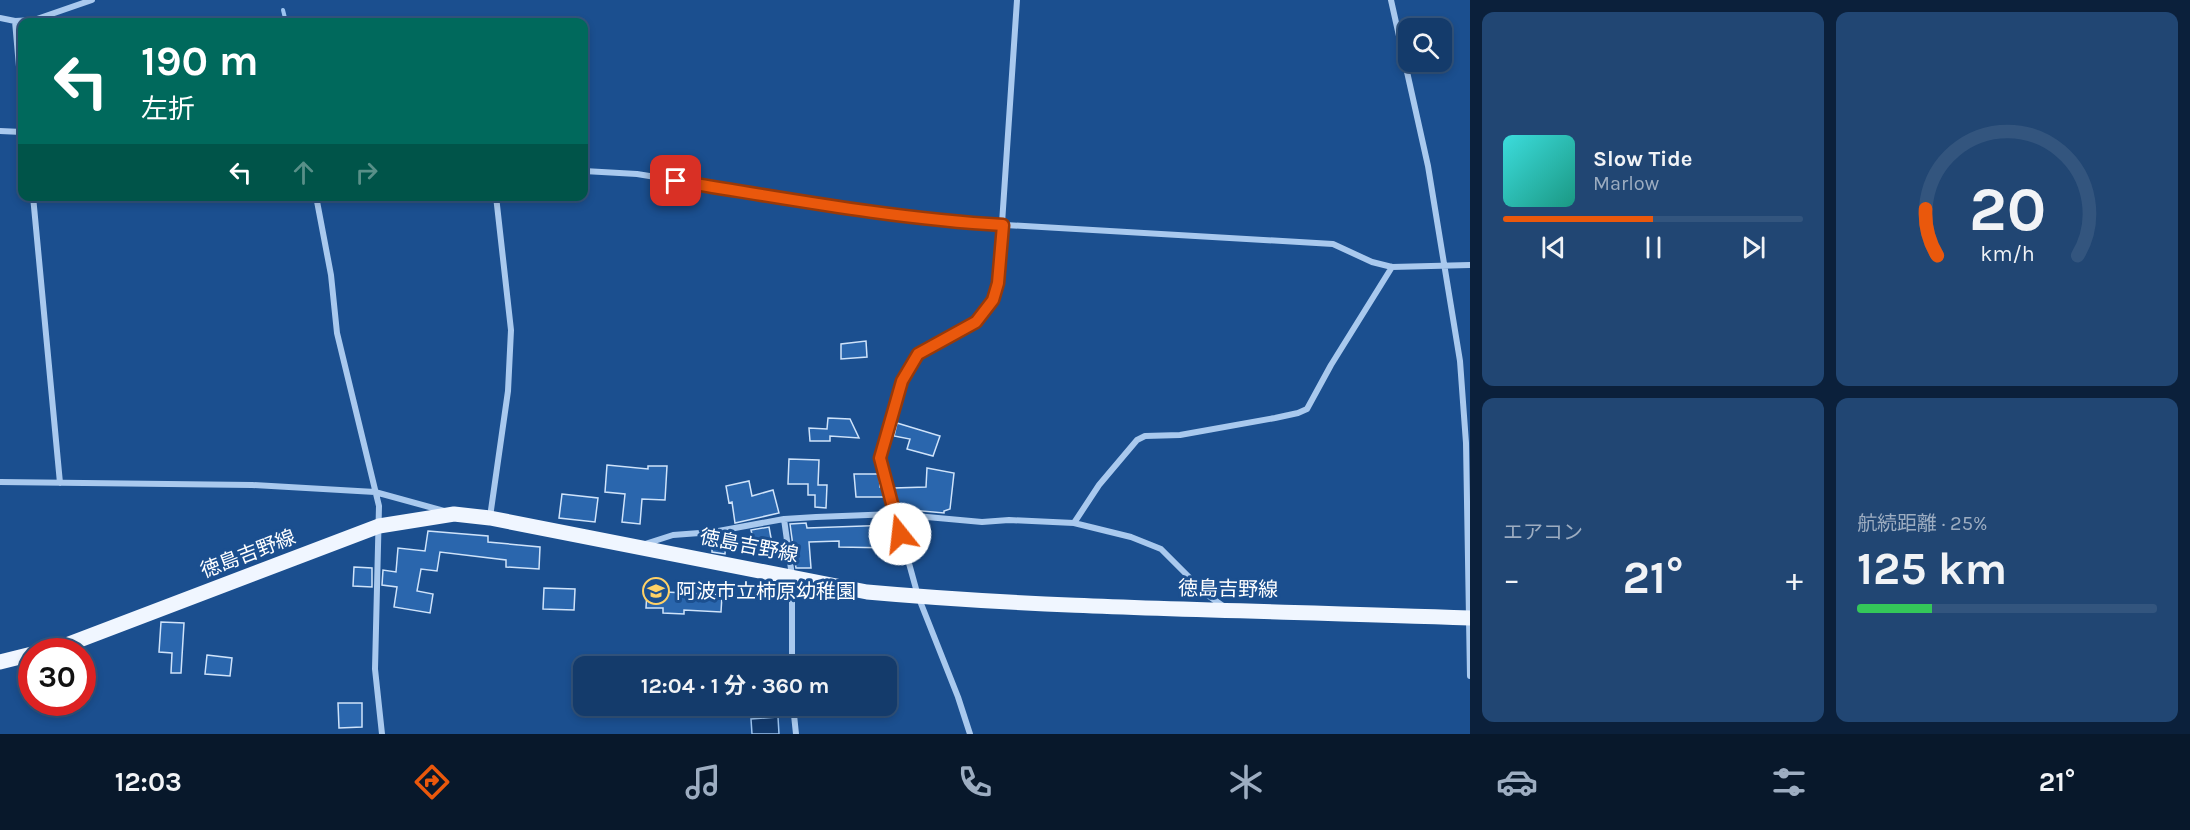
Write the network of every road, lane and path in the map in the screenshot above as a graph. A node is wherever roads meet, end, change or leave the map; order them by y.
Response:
1 (92, 0) edge
2 (1017, 0) edge
3 (1391, 0) edge
4 (0, 18) edge
5 (39, 18) edge
6 (15, 21) junction
7 (18, 21) edge
8 (18, 55) edge
9 (0, 131) edge
10 (18, 132) edge
11 (588, 171) edge
12 (33, 201) edge
13 (317, 201) edge
14 (497, 201) edge
15 (1003, 225) junction
16 (1470, 265) edge
17 (1446, 266) junction
18 (1392, 267) junction
19 (0, 482) edge
20 (60, 483) junction
21 (375, 492) junction
22 (454, 514) junction
23 (894, 514) junction
24 (490, 518) junction
25 (784, 519) junction
26 (1074, 523) junction
27 (379, 526) junction
28 (639, 546) junction
29 (792, 576) junction
30 (918, 596) junction
31 (1227, 609) junction
32 (1470, 618) edge
33 (84, 638) edge
34 (792, 656) edge
35 (18, 658) edge
36 (0, 662) edge
37 (1470, 676) edge
38 (794, 716) edge
39 (382, 734) edge
40 (796, 734) edge
41 (970, 734) edge

1 - 5 street
2 - 15 street
3 - 17 street
4 - 6 street
6 - 7 street
6 - 8 street
9 - 10 street
11 - 15 street
12 - 20 street
13 - 21 street
14 - 24 street
15 - 18 street
15 - 23 street
16 - 17 street
17 - 18 street
17 - 32 street
18 - 26 street
19 - 20 street
20 - 21 street
21 - 22 street
21 - 27 street
22 - 24 main road, 徳島吉野線
22 - 27 main road, 徳島吉野線
23 - 25 street
23 - 26 street
23 - 30 street
24 - 28 main road, 徳島吉野線
25 - 28 street
25 - 29 street
26 - 31 street
27 - 33 main road, 徳島吉野線
27 - 39 street
28 - 29 main road, 徳島吉野線
29 - 30 main road, 徳島吉野線
29 - 34 street
30 - 31 main road, 徳島吉野線
30 - 41 street
31 - 32 main road, 徳島吉野線
32 - 37 street
35 - 36 main road
38 - 40 street

